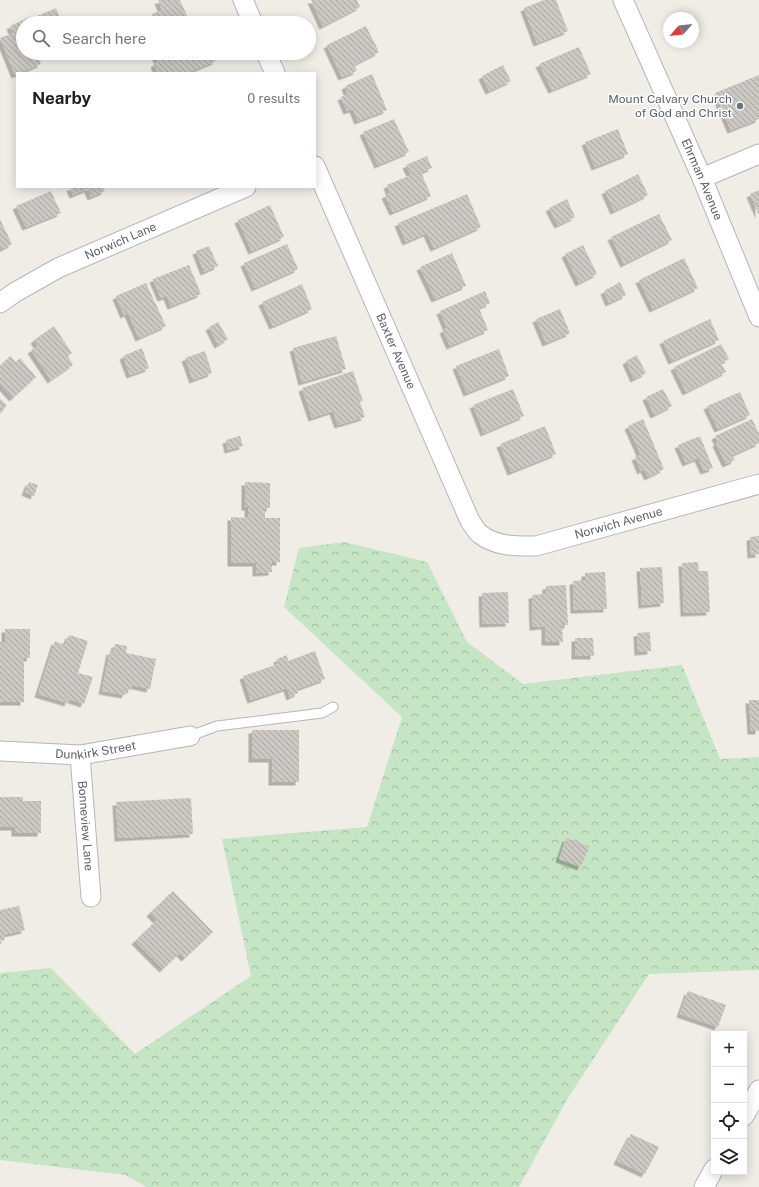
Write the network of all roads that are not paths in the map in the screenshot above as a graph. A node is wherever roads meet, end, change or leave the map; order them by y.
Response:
1 (243, 0) edge
2 (622, 0) edge
3 (250, 16) edge
4 (269, 60) edge
5 (274, 72) edge
6 (759, 154) edge
7 (316, 168) edge
8 (702, 178) junction
9 (244, 188) edge
10 (0, 303) edge
11 (759, 317) edge
12 (759, 484) edge
13 (479, 533) joint
14 (333, 707) dead end
15 (190, 736) joint
16 (0, 751) edge
17 (80, 755) junction
18 (91, 897) dead end
19 (759, 1090) edge
20 (747, 1111) edge
21 (711, 1174) edge
22 (704, 1187) edge

1 - 3 street
2 - 8 street, Ehrman Avenue
4 - 5 street
6 - 8 street
7 - 13 street, Baxter Avenue
8 - 11 street, Ehrman Avenue
9 - 10 street, Norwich Lane
12 - 13 street, Norwich Avenue
14 - 15 lane
15 - 17 street, Dunkirk Street
16 - 17 street, Dunkirk Street
17 - 18 street, Bonneview Lane
19 - 20 street
21 - 22 street

